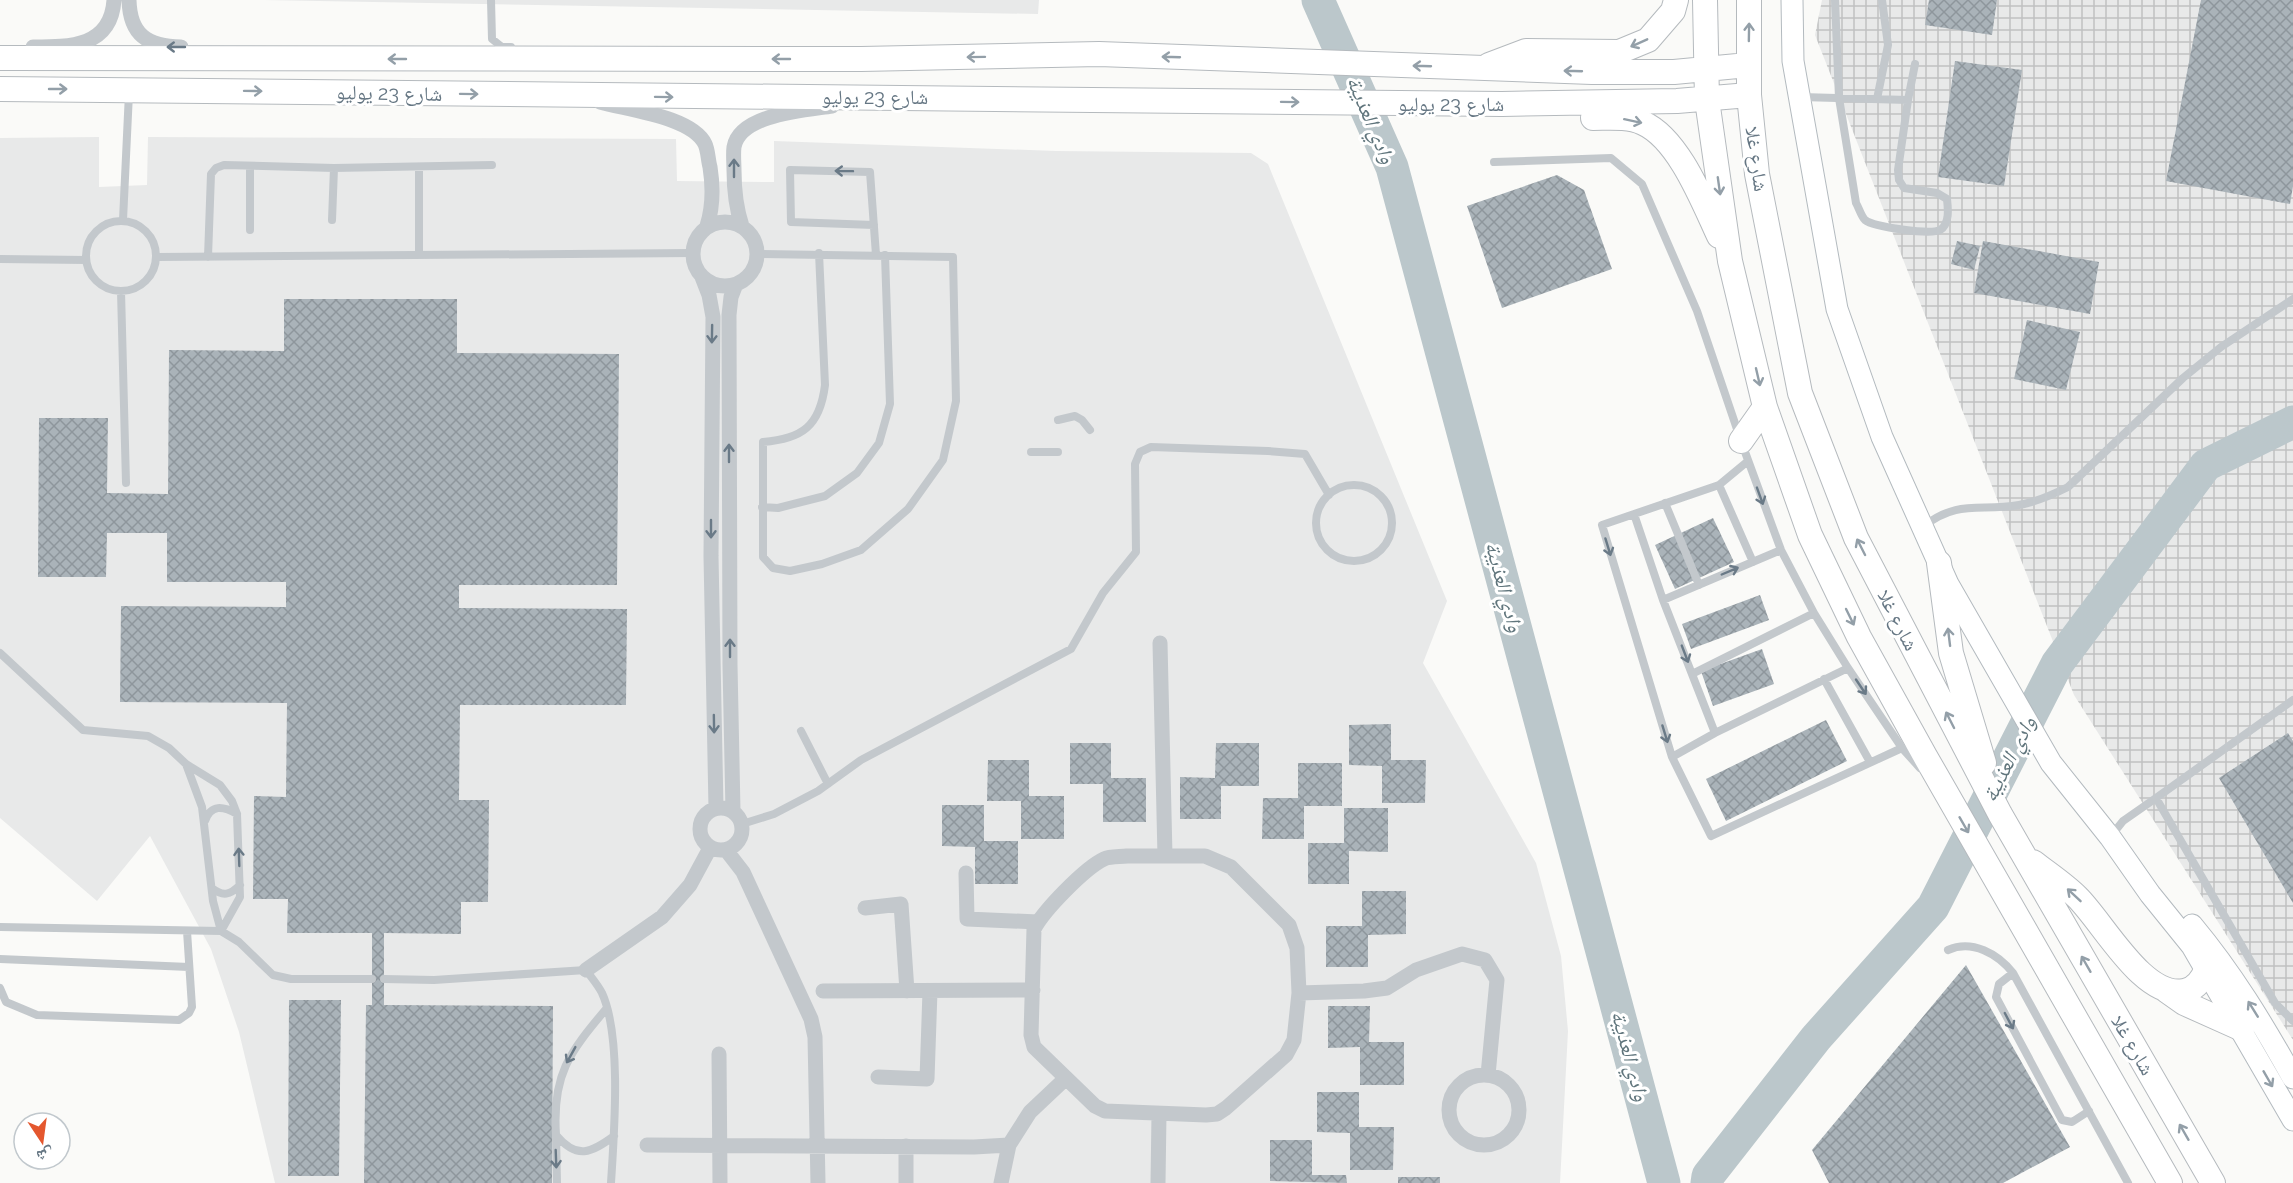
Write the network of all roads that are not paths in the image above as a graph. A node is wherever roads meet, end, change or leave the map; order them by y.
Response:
1 (114, 0) edge
2 (129, 0) edge
3 (491, 0) edge
4 (1676, 0) edge
5 (1705, 0) edge
6 (1749, 0) edge
7 (1792, 0) edge
8 (1835, 0) edge
9 (1882, 0) edge
10 (0, 47) edge
11 (521, 48) dead end
12 (542, 50) dead end
13 (0, 58) edge
14 (360, 59) junction
15 (629, 59) junction
16 (1748, 64) junction
17 (1915, 64) dead end
18 (1480, 69) junction
19 (1705, 69) junction
20 (0, 89) edge
21 (129, 89) junction
22 (1749, 95) junction
23 (577, 96) junction
24 (886, 97) junction
25 (1800, 97) junction
26 (1839, 98) junction
27 (1877, 99) junction
28 (1707, 100) junction
29 (1908, 100) junction
30 (1472, 104) junction
31 (1494, 162) dead end
32 (492, 165) dead end
33 (419, 167) junction
34 (250, 168) junction
35 (334, 168) junction
36 (123, 220) junction
37 (332, 220) dead end
38 (874, 225) junction
39 (707, 226) junction
40 (742, 226) junction
41 (250, 230) dead end
42 (692, 253) junction
43 (819, 253) junction
44 (758, 254) junction
45 (419, 255) junction
46 (876, 255) junction
47 (885, 255) junction
48 (157, 257) junction
49 (208, 257) junction
50 (0, 259) edge
51 (86, 260) junction
52 (1730, 261) junction
53 (702, 277) junction
54 (736, 284) junction
55 (121, 291) junction
56 (2293, 299) edge
57 (1765, 407) junction
58 (1058, 420) dead end
59 (1090, 430) dead end
60 (1744, 451) junction
61 (1031, 452) dead end
62 (1058, 452) dead end
63 (126, 483) dead end
64 (1719, 485) junction
65 (1329, 495) junction
66 (1665, 503) junction
67 (762, 507) junction
68 (1634, 514) junction
69 (1923, 527) junction
70 (1781, 550) junction
71 (1753, 562) junction
72 (1939, 563) junction
73 (1699, 585) junction
74 (1664, 600) junction
75 (1814, 613) junction
76 (1160, 643) dead end
77 (0, 653) edge
78 (1848, 668) junction
79 (1692, 674) junction
80 (1824, 679) junction
81 (2293, 700) edge
82 (801, 731) dead end
83 (1715, 733) junction
84 (1902, 748) junction
85 (1672, 758) junction
86 (1870, 762) junction
87 (186, 764) junction
88 (828, 783) junction
89 (2156, 798) junction
90 (1951, 801) junction
91 (716, 808) junction
92 (732, 811) junction
93 (237, 814) junction
94 (2000, 814) junction
95 (742, 824) junction
96 (204, 825) junction
97 (2110, 837) junction
98 (710, 848) junction
99 (726, 850) junction
100 (2023, 854) junction
101 (1165, 856) junction
102 (966, 873) dead end
103 (240, 885) junction
104 (212, 888) junction
105 (865, 908) dead end
106 (1038, 922) junction
107 (0, 927) edge
108 (187, 931) junction
109 (221, 931) junction
110 (1948, 950) dead end
111 (0, 959) edge
112 (189, 967) junction
113 (586, 970) junction
114 (2206, 970) junction
115 (2013, 973) junction
116 (372, 979) dead end
117 (384, 979) dead end
118 (0, 988) edge
119 (1032, 990) junction
120 (906, 991) junction
121 (930, 991) junction
122 (2167, 991) junction
123 (823, 992) dead end
124 (1299, 993) junction
125 (606, 1009) junction
126 (2293, 1021) edge
127 (2242, 1029) junction
128 (719, 1054) dead end
129 (2290, 1064) edge
130 (1488, 1075) junction
131 (878, 1077) dead end
132 (1065, 1079) junction
133 (2089, 1111) junction
134 (1159, 1113) junction
135 (2293, 1120) edge
136 (555, 1135) junction
137 (614, 1136) junction
138 (1008, 1144) junction
139 (647, 1145) dead end
140 (720, 1145) junction
141 (819, 1146) junction
142 (906, 1146) junction
143 (611, 1182) edge
144 (557, 1183) edge
145 (720, 1183) edge
146 (818, 1183) edge
147 (906, 1183) edge
148 (1001, 1183) edge
149 (1158, 1183) edge
150 (2128, 1183) edge
151 (2170, 1183) edge
152 (2213, 1183) edge

1 - 10 street
14 -> 2 street
3 - 11 lane
4 -> 18 main road
5 - 19 main road, شارع غلا
16 -> 6 main road, شارع غلا
7 - 25 street
8 - 26 lane
9 - 27 lane
12 - 15 lane
13 - 14 main road, شارع 23 يوليو
15 -> 14 main road, شارع 23 يوليو
18 -> 15 main road, شارع 23 يوليو
16 - 19 main road, شارع 23 يوليو
16 - 22 main road, شارع غلا
17 - 29 lane
19 -> 18 main road, شارع 23 يوليو
19 - 28 main road, شارع غلا
20 -> 21 main road, شارع 23 يوليو
21 -> 23 main road, شارع 23 يوليو
21 - 36 lane
22 - 28 main road, شارع 23 يوليو
94 -> 22 main road, شارع غلا
23 -> 24 main road, شارع 23 يوليو
23 - 39 street
24 -> 30 main road, شارع 23 يوليو
40 -> 24 street
25 - 26 lane
25 - 69 street
26 - 27 lane
26 - 29 lane
27 - 29 lane
28 - 30 main road, شارع 23 يوليو
28 -> 52 main road, شارع غلا
30 -> 52 main road
31 - 60 lane
32 - 33 lane
33 - 35 lane
33 - 45 lane
34 - 35 lane
34 - 41 lane
34 - 49 lane
35 - 37 lane
36 - 48 lane
36 - 51 lane
38 -> 38 lane
38 - 46 lane
39 - 40 street
39 - 42 street
40 - 44 street
42 - 45 lane
42 - 53 street
43 - 44 lane
43 - 46 lane
43 - 67 lane
44 - 54 street
45 - 49 lane
46 - 47 lane
47 - 67 lane
47 - 67 lane
48 - 49 lane
48 - 55 lane
50 - 51 lane
51 - 55 lane
52 -> 57 main road, شارع غلا
53 - 54 street
53 -> 91 street
92 -> 54 street
55 - 63 lane
56 - 69 lane
57 - 60 main road
57 -> 90 main road, شارع غلا
58 - 59 lane
60 - 64 lane
60 -> 70 lane
61 - 62 lane
64 - 66 lane
64 - 71 lane
65 - 65 lane
65 - 88 lane
66 - 68 lane
66 - 73 lane
68 - 74 lane
68 -> 85 lane
69 - 72 street
70 - 71 lane
70 - 75 lane
73 -> 71 lane
94 -> 72 main road
72 - 97 street
73 - 74 lane
74 -> 79 lane
75 - 78 lane
75 - 79 lane
76 - 101 street
77 - 87 lane
78 - 80 lane
78 -> 84 lane
79 - 83 lane
80 - 83 lane
80 - 86 lane
81 - 89 lane
82 - 88 lane
83 - 85 lane
84 - 86 lane
84 - 90 lane
85 - 86 lane
87 - 93 lane
87 - 96 lane
88 - 95 lane
89 - 97 lane
89 - 126 lane
90 -> 151 main road, شارع غلا
91 - 92 street
91 - 98 street
92 - 95 street
93 - 96 lane
103 -> 93 lane
94 - 100 main road, شارع غلا
95 - 99 street
96 - 104 lane
97 - 114 street
129 -> 97 street
98 - 99 street
98 - 113 street
99 - 141 street
122 -> 100 main road
152 -> 100 main road, شارع غلا
101 - 106 street
101 - 124 street
102 - 106 street
103 - 104 lane
103 - 109 lane
104 - 109 lane
105 - 120 street
106 - 119 street
107 - 108 lane
108 - 109 lane
108 - 112 lane
109 - 116 lane
110 - 115 lane
111 - 112 lane
112 - 118 lane
113 - 117 lane
113 - 125 lane
114 - 122 main road
114 - 127 street
115 - 133 lane
115 -> 133 lane
119 - 121 street
119 - 132 street
120 - 121 street
120 - 123 street
121 - 131 street
122 - 127 main road
124 - 130 street
124 - 134 street
125 -> 136 lane
125 - 137 lane
127 - 129 street
127 -> 135 street
128 - 140 street
130 - 130 street
132 - 134 street
132 - 138 street
133 - 150 lane
134 - 149 street
136 - 137 lane
136 -> 144 lane
137 - 143 lane
138 - 142 street
138 - 148 street
139 - 140 street
140 - 141 street
140 - 145 street
141 - 142 street
141 - 146 street
142 - 147 street

